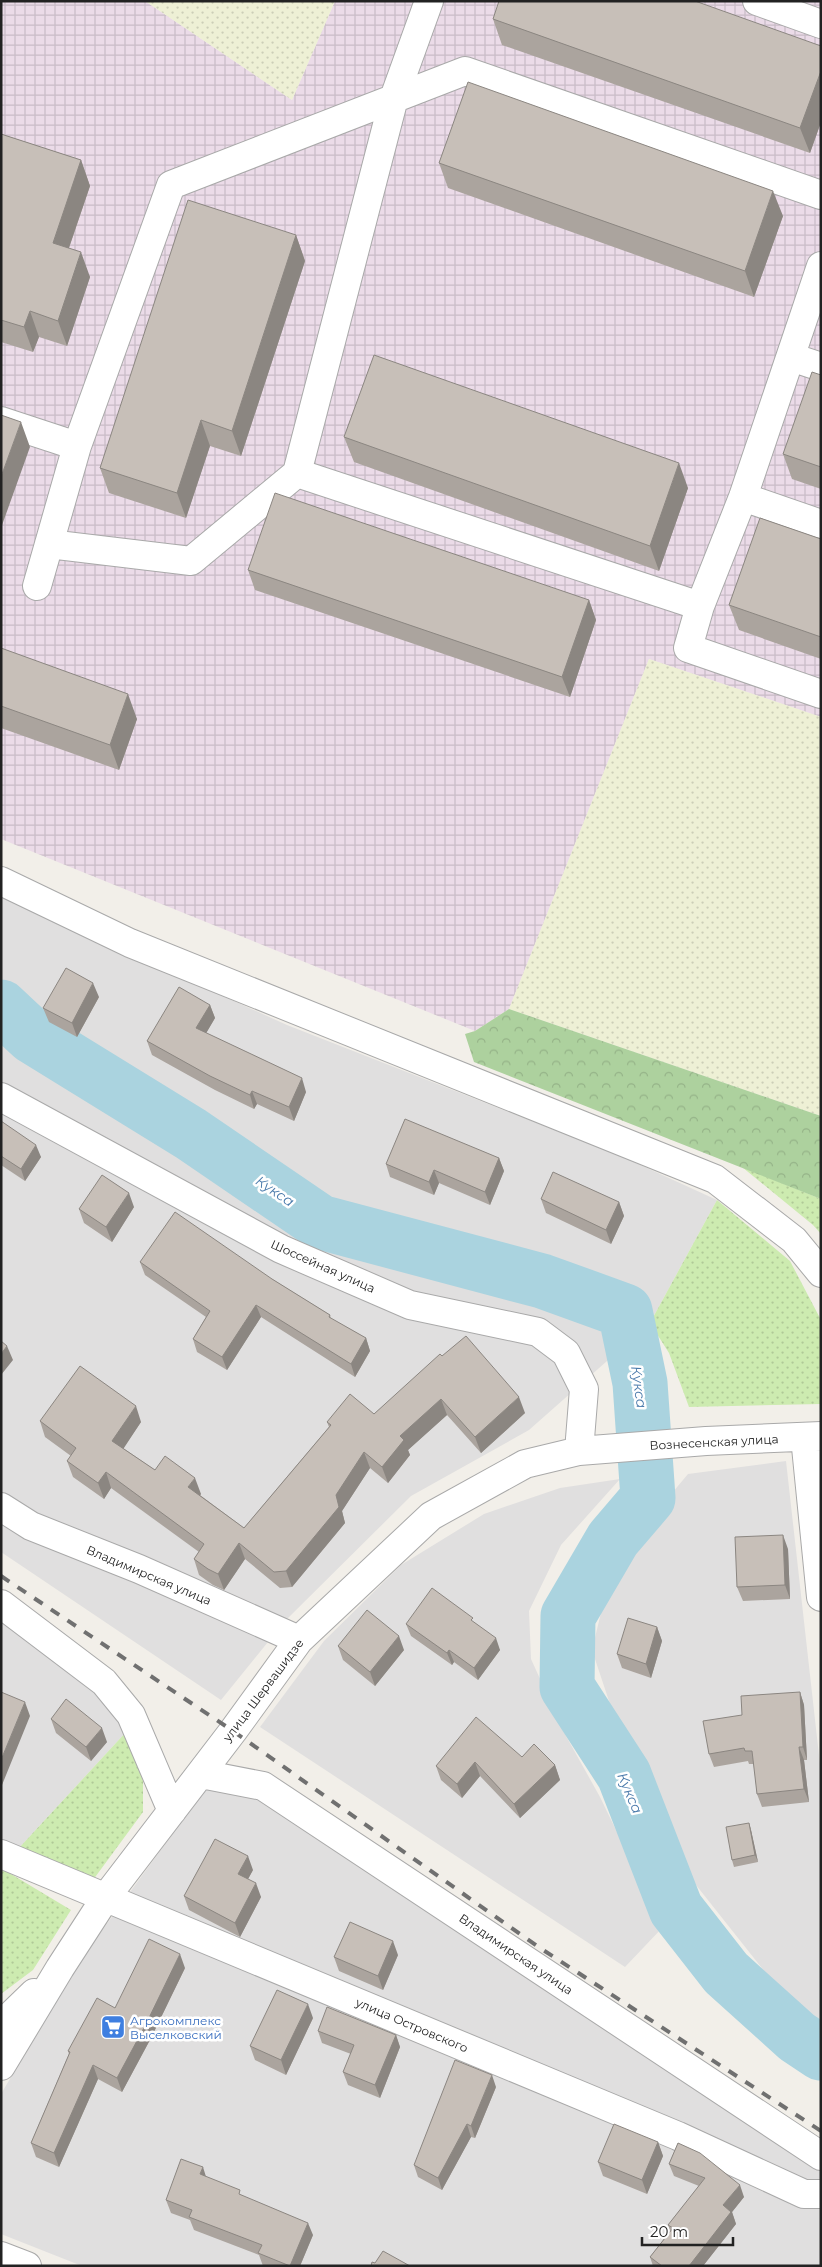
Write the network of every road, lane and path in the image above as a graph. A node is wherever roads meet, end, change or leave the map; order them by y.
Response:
1 (429, 1) edge
2 (757, 1) edge
3 (821, 24) edge
4 (394, 98) junction
5 (821, 195) edge
6 (821, 266) edge
7 (791, 357) junction
8 (821, 366) edge
9 (1, 421) edge
10 (77, 446) junction
11 (297, 474) junction
12 (744, 498) junction
13 (821, 524) edge
14 (49, 544) junction
15 (37, 586) dead end
16 (700, 606) junction
17 (821, 694) edge
18 (1, 881) edge
19 (1, 1097) edge
20 (821, 1273) edge
21 (813, 1437) edge
22 (607, 1449) joint
23 (579, 1451) junction
24 (1, 1507) edge
25 (821, 1598) edge
26 (1, 1604) edge
27 (299, 1640) junction
28 (201, 1774) junction
29 (172, 1811) junction
30 (1, 1854) edge
31 (106, 1897) junction
32 (60, 1968) junction
33 (1, 2025) edge
34 (1, 2066) edge
35 (821, 2156) edge
36 (821, 2194) edge
37 (1, 2256) edge
38 (27, 2266) edge

1 - 4 street
2 - 3 street
4 - 5 street
4 - 10 street
4 - 11 street
6 - 7 street
7 - 8 street
7 - 12 street
9 - 10 street
10 - 14 street
11 - 14 street
11 - 16 street
12 - 13 street
12 - 16 street
14 - 15 street
16 - 17 street
18 - 20 street
19 - 23 street, Шоссейная улица
21 - 22 street, Вознесенская улица
21 - 25 street
22 - 23 street, улица Шервашидзе
23 - 27 street, улица Шервашидзе
24 - 27 street, Владимирская улица
26 - 29 street
27 - 28 street, улица Шервашидзе
28 - 29 street, улица Шервашидзе
28 - 35 street, Владимирская улица
29 - 31 street, улица Шервашидзе
30 - 31 street, улица Островского
31 - 32 street, улица Шервашидзе
31 - 36 street, улица Островского
32 - 33 street, улица Шервашидзе
32 - 34 street, улица Шервашидзе
37 - 38 street

